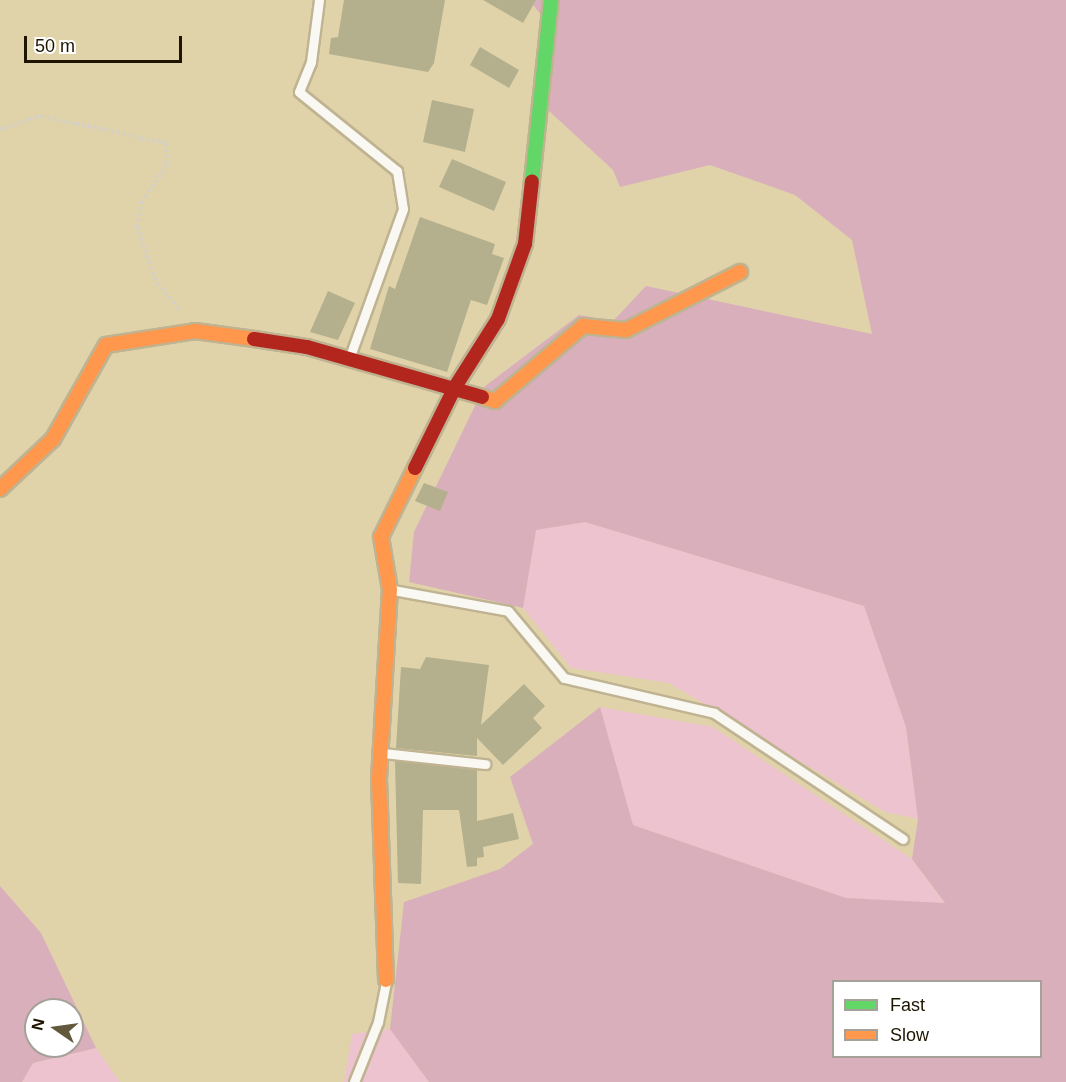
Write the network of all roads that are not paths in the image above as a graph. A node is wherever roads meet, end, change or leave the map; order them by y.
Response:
1 (319, 0) edge
2 (551, 0) edge
3 (740, 272) dead end
4 (349, 358) junction
5 (455, 387) junction
6 (0, 489) edge
7 (390, 590) junction
8 (381, 753) junction
9 (485, 764) dead end
10 (903, 840) dead end
11 (386, 980) joint
12 (354, 1082) edge

1 - 4 lane
2 - 5 street
3 - 5 street
4 - 5 street
4 - 6 street
5 - 7 street
7 - 8 street
7 - 10 lane
8 - 9 lane
8 - 11 street
11 - 12 lane

